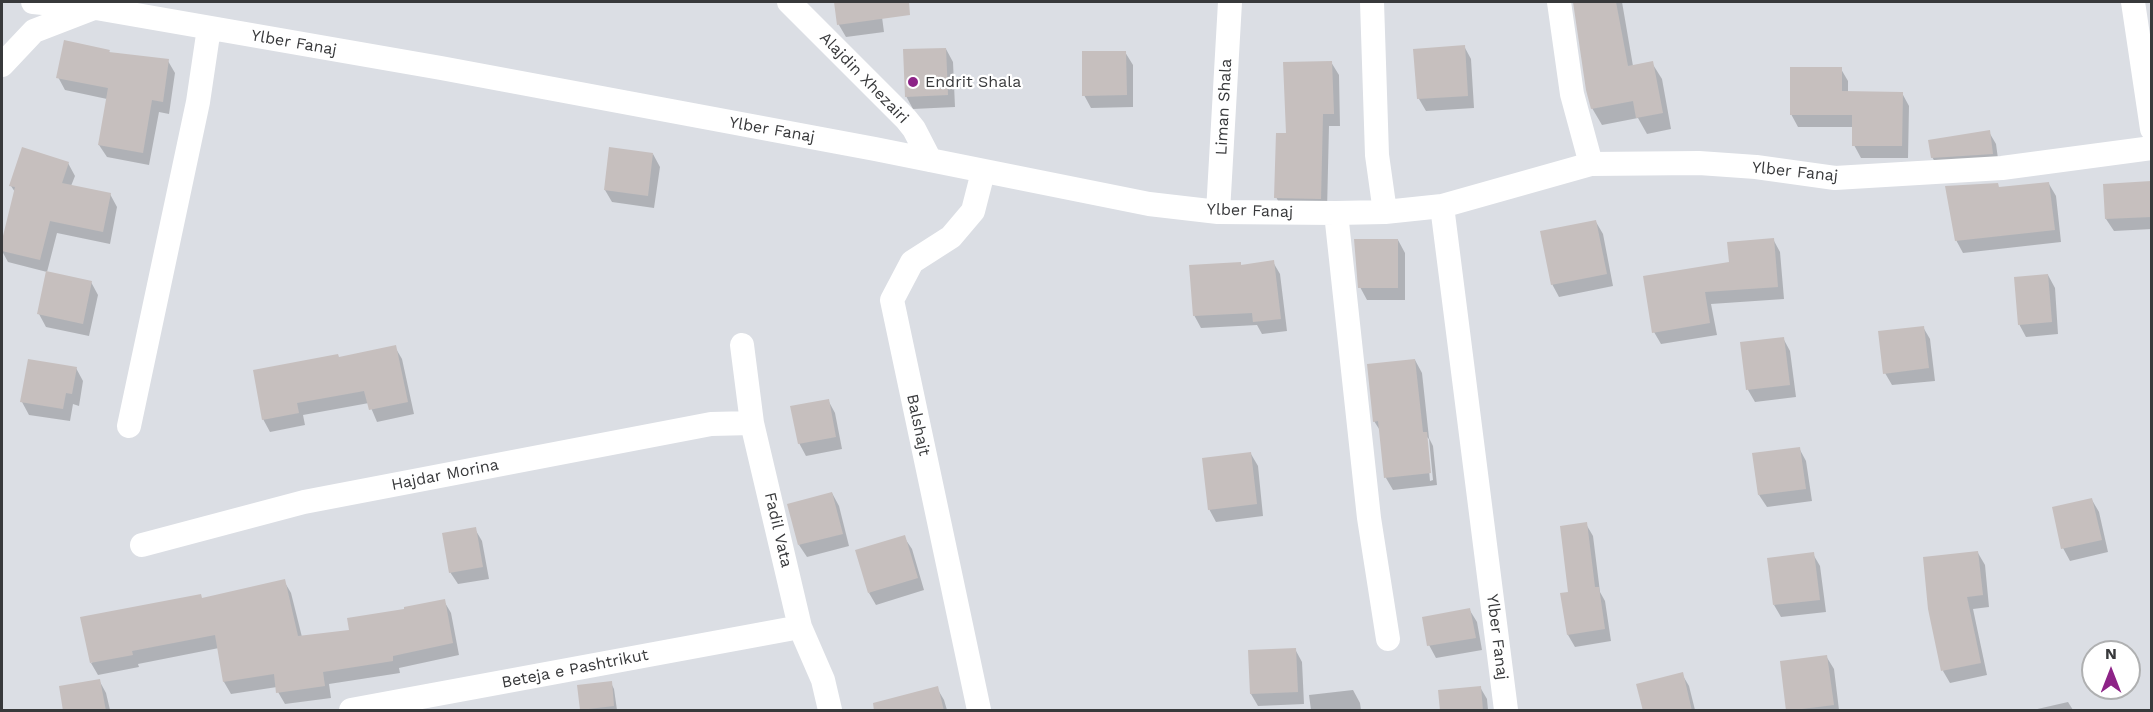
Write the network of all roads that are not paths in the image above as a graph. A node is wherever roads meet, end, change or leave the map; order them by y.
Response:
1 (33, 2) edge
2 (789, 2) edge
3 (1230, 2) edge
4 (1372, 2) edge
5 (1559, 2) edge
6 (2133, 2) edge
7 (96, 8) junction
8 (209, 28) junction
9 (2, 65) edge
10 (2151, 129) edge
11 (2151, 148) edge
12 (930, 160) junction
13 (1591, 164) junction
14 (983, 172) junction
15 (1443, 206) junction
16 (1218, 212) junction
17 (1385, 212) junction
18 (1336, 213) junction
19 (742, 345) dead end
20 (752, 423) junction
21 (129, 426) dead end
22 (142, 545) dead end
23 (800, 627) junction
24 (1388, 639) dead end
25 (351, 711) edge
26 (830, 711) edge
27 (979, 711) edge
28 (1506, 711) edge

1 - 7 street, Ylber Fanaj
2 - 12 street, Alajdin Xhezairi
3 - 16 street, Liman Shala
4 - 17 street
5 - 13 street
6 - 10 street
7 - 8 street, Ylber Fanaj
7 - 9 street
8 - 12 street, Ylber Fanaj
8 - 21 street
11 - 13 street, Ylber Fanaj
12 - 14 street, Ylber Fanaj
13 - 15 street, Ylber Fanaj
14 - 16 street, Ylber Fanaj
14 - 27 street, Balshajt
15 - 17 street, Ylber Fanaj
15 - 28 street, Ylber Fanaj
16 - 18 street, Ylber Fanaj
17 - 18 street, Ylber Fanaj
18 - 24 street
19 - 20 street, Fadil Vata
20 - 22 street, Hajdar Morina
20 - 23 street, Fadil Vata
23 - 25 street, Beteja e Pashtrikut
23 - 26 street, Fadil Vata

